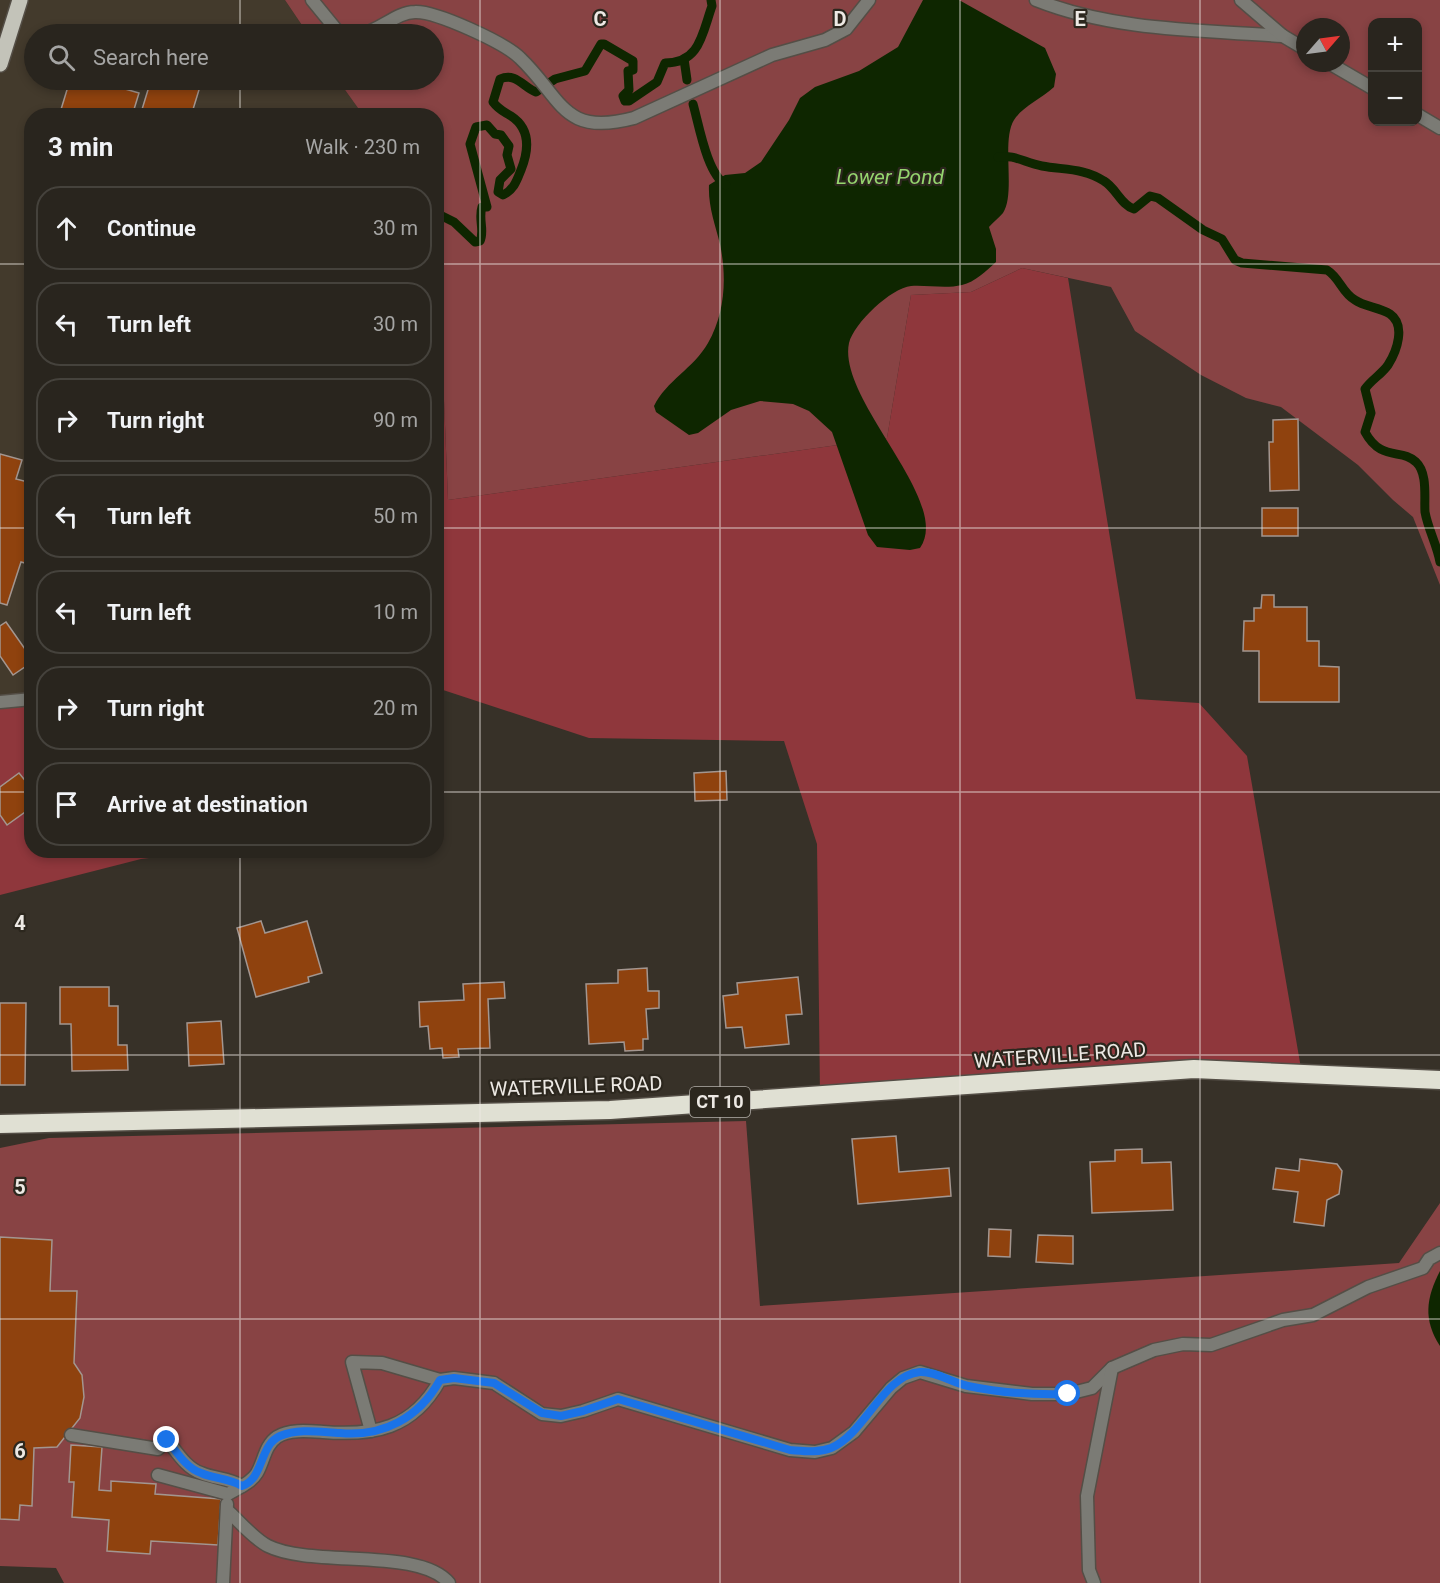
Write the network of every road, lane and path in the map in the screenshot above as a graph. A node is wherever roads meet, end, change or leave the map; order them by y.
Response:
1 (20, 0) edge
2 (312, 0) edge
3 (868, 0) edge
4 (1036, 0) edge
5 (1242, 0) edge
6 (332, 24) edge
7 (385, 24) edge
8 (1282, 36) junction
9 (1296, 44) edge
10 (0, 64) edge
11 (1344, 72) edge
12 (1368, 86) edge
13 (1422, 117) edge
14 (1440, 128) edge
15 (24, 700) edge
16 (0, 702) edge
17 (1440, 1080) edge
18 (0, 1124) edge
19 (1440, 1253) edge
20 (1112, 1368) junction
21 (440, 1380) junction
22 (371, 1431) junction
23 (71, 1436) dead end
24 (159, 1475) dead end
25 (242, 1486) junction
26 (228, 1494) junction
27 (227, 1510) junction
28 (223, 1583) edge
29 (449, 1583) edge
30 (1094, 1583) edge

1 - 10 main road
2 - 6 street
3 - 7 street
4 - 8 street
5 - 8 street
8 - 9 street
11 - 12 street
13 - 14 street
15 - 16 street
17 - 18 highway, WATERVILLE ROAD / CT 10
19 - 20 street
20 - 21 street
20 - 30 street
21 - 22 street
21 - 22 street
22 - 25 street
23 - 25 street
24 - 26 street
25 - 26 street
26 - 27 street
27 - 28 street
27 - 29 street

